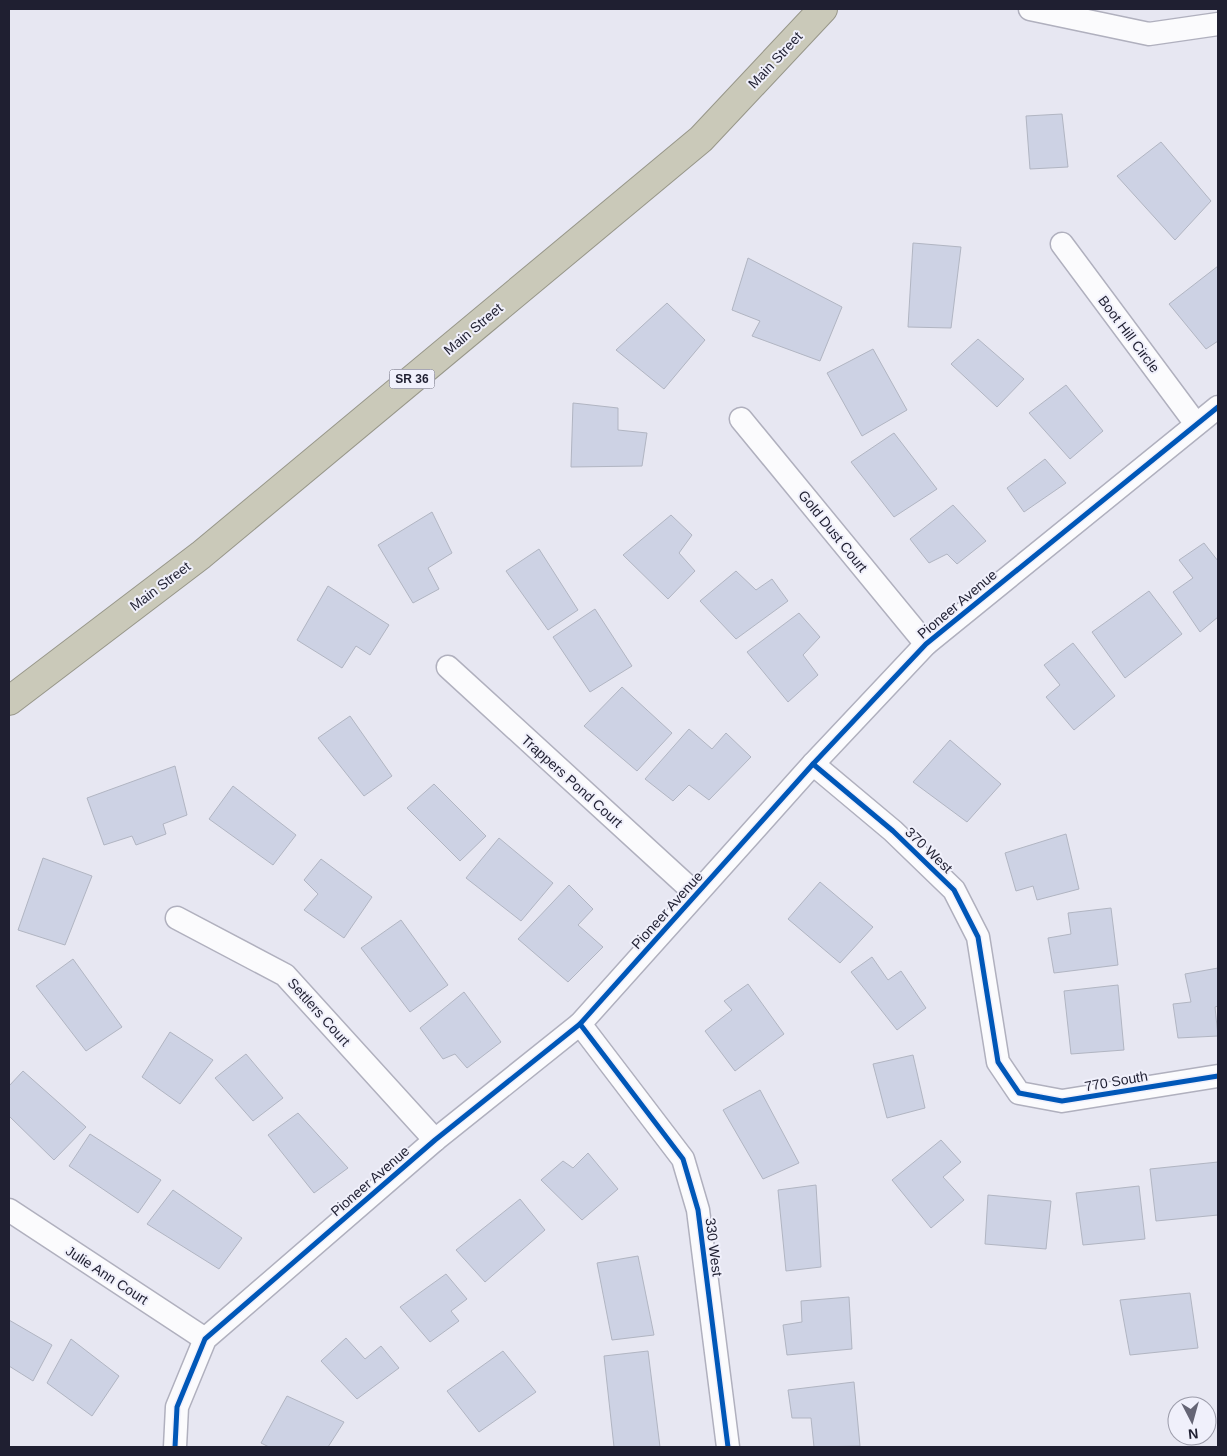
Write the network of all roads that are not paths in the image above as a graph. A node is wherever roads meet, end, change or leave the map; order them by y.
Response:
1 (823, 9) edge
2 (1030, 9) edge
3 (1218, 24) edge
4 (1062, 244) dead end
5 (1218, 407) edge
6 (741, 419) dead end
7 (1196, 424) junction
8 (926, 644) junction
9 (448, 668) dead end
10 (9, 701) edge
11 (813, 764) junction
12 (696, 894) junction
13 (177, 918) dead end
14 (580, 1024) junction
15 (1218, 1076) edge
16 (1019, 1093) joint
17 (435, 1140) junction
18 (9, 1210) edge
19 (205, 1339) junction
20 (175, 1447) edge
21 (728, 1447) edge

1 - 10 highway, Main Street / SR 36
2 - 3 street
4 - 7 street, Boot Hill Circle
5 - 7 street, Pioneer Avenue
6 - 8 street, Gold Dust Court
7 - 8 street, Pioneer Avenue
8 - 11 street, Pioneer Avenue
9 - 12 street, Trappers Pond Court
11 - 12 street, Pioneer Avenue
11 - 16 street, 370 West
12 - 14 street, Pioneer Avenue
13 - 17 street, Settlers Court
14 - 17 street, Pioneer Avenue
14 - 21 street, 330 West
15 - 16 street, 770 South
17 - 19 street, Pioneer Avenue
18 - 19 street, Julie Ann Court
19 - 20 street, Pioneer Avenue

